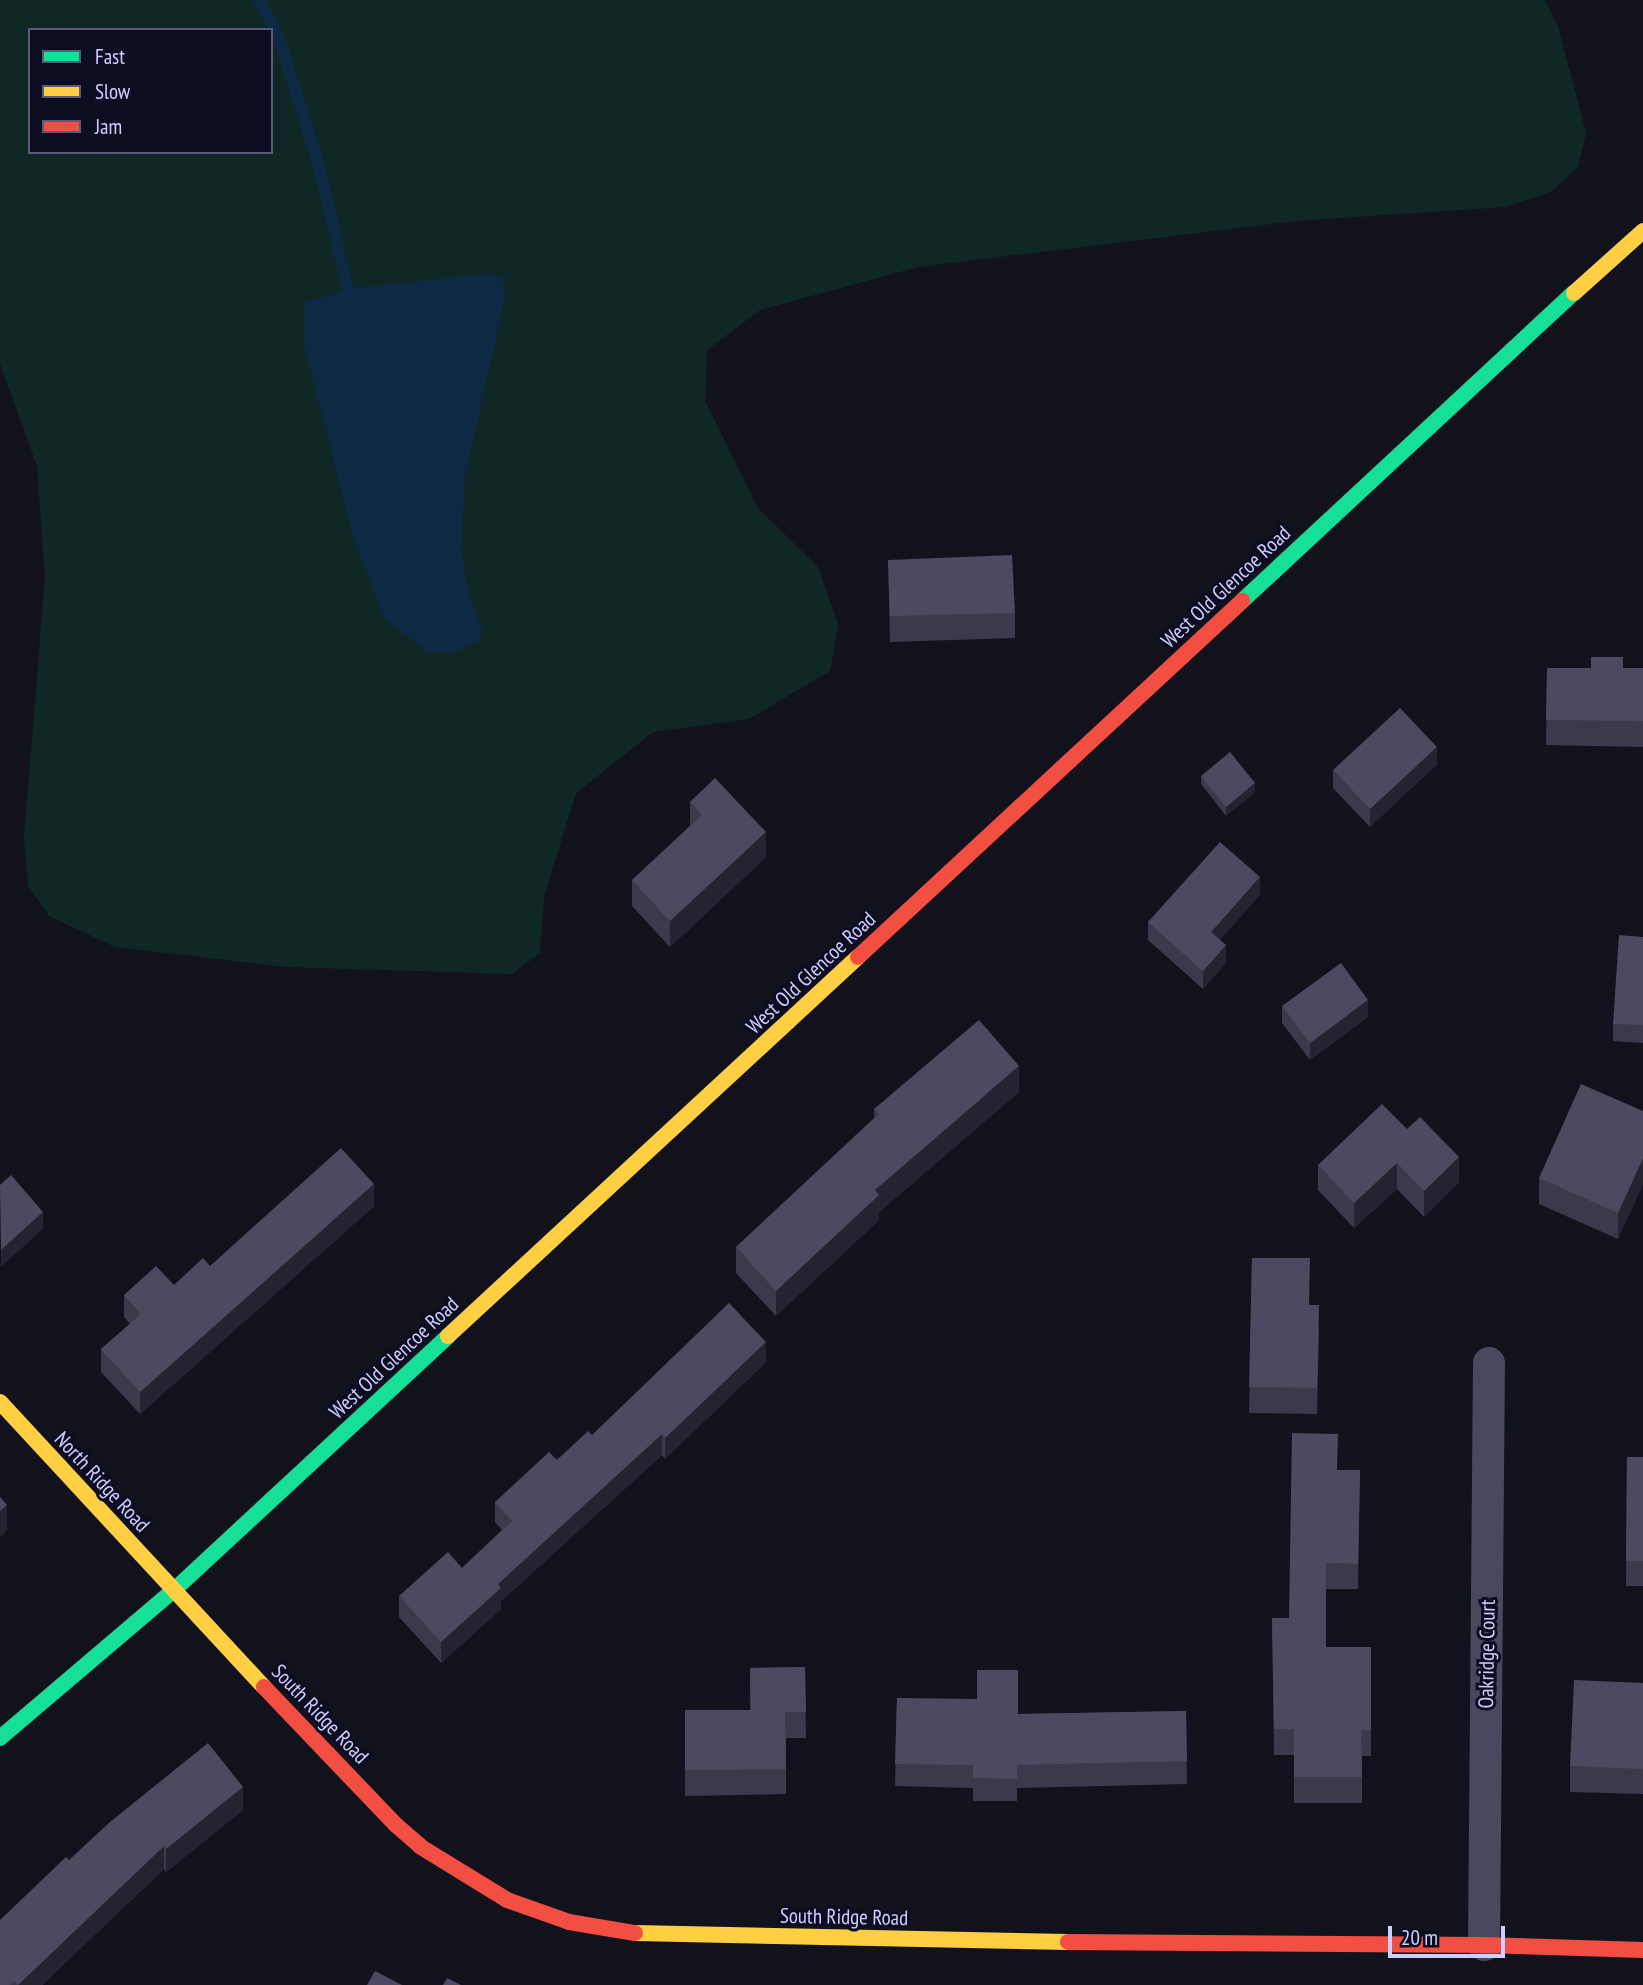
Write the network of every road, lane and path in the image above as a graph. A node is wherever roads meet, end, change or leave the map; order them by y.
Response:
1 (1643, 231) edge
2 (1489, 1363) dead end
3 (0, 1402) edge
4 (173, 1591) junction
5 (0, 1738) edge
6 (1484, 1945) junction
7 (1643, 1950) edge

1 - 4 street, West Old Glencoe Road
2 - 6 street, Oakridge Court
3 - 4 street, North Ridge Road
4 - 5 street, West Old Glencoe Road
4 - 6 street, South Ridge Road
6 - 7 street, South Ridge Road

